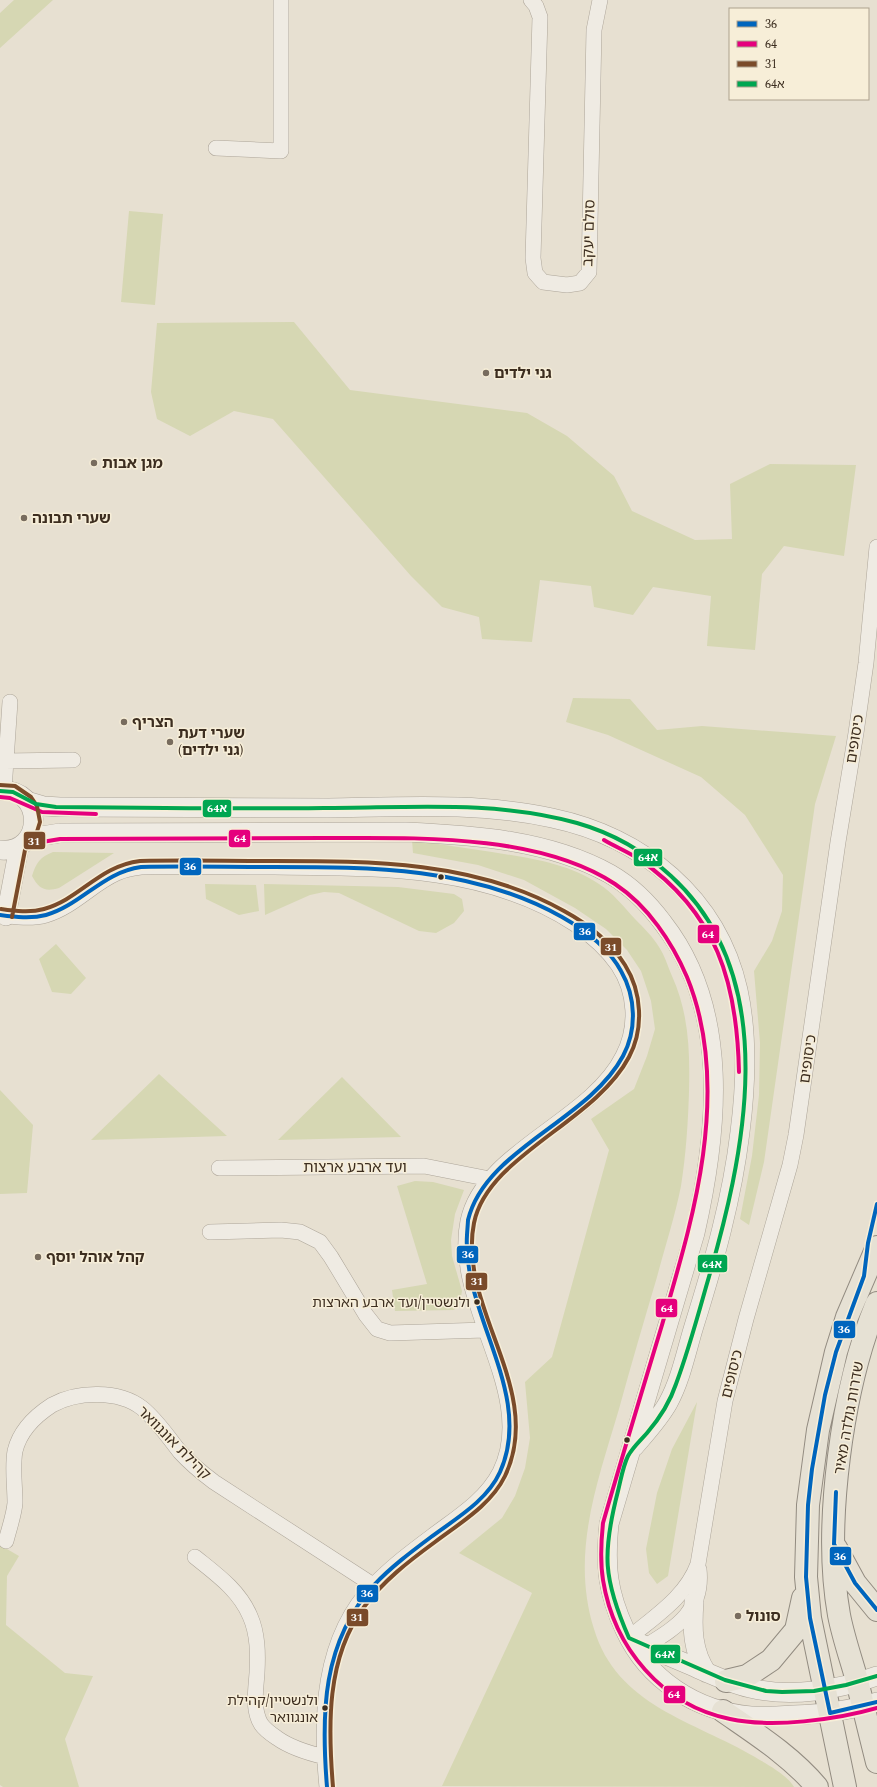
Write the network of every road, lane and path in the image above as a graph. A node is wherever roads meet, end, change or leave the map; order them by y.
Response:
1 (281, 0) edge
2 (531, 0) edge
3 (600, 0) edge
4 (216, 148) dead end
5 (877, 547) edge
6 (10, 702) dead end
7 (73, 760) dead end
8 (3, 761) edge
9 (2, 791) edge
10 (27, 801) junction
11 (24, 842) junction
12 (0, 850) edge
13 (0, 875) edge
14 (3, 916) edge
15 (219, 1168) dead end
16 (490, 1179) junction
17 (210, 1232) dead end
18 (877, 1247) edge
19 (875, 1307) edge
20 (485, 1330) junction
21 (629, 1454) junction
22 (6, 1541) dead end
23 (834, 1544) junction
24 (195, 1557) dead end
25 (698, 1564) junction
26 (806, 1578) junction
27 (373, 1585) junction
28 (694, 1602) junction
29 (877, 1610) edge
30 (637, 1645) junction
31 (717, 1677) junction
32 (867, 1680) edge
33 (825, 1690) junction
34 (870, 1704) edge
35 (722, 1711) junction
36 (830, 1714) junction
37 (325, 1756) junction
38 (877, 1762) edge
39 (327, 1787) edge
40 (817, 1787) edge
41 (845, 1787) edge

1 - 4 street
2 - 3 street, סולם יעקב
5 - 25 street, כיסופים
6 - 8 street
7 - 8 street
8 - 9 street
9 - 10 street
10 - 11 street
10 - 21 street
11 - 12 street
11 - 14 street
11 - 21 street
13 - 14 street
14 - 16 street
15 - 16 street, ועד ארבע ארצות
16 - 20 street
17 - 20 street
18 - 26 main road
19 - 23 main road, שדרות גולדה מאיר
20 - 27 street
21 - 30 street
22 - 27 street, קהילת אונגוואר
23 - 29 main road
23 - 32 main road, שדרות גולדה מאיר
24 - 37 street
25 - 28 street, כיסופים
25 - 30 street, כיסופים
26 - 31 main road
26 - 33 main road
27 - 37 street
28 - 30 street, כיסופים
28 - 31 street
30 - 31 street
30 - 35 street
31 - 33 street
32 - 33 street
32 - 34 main road, שדרות גולדה מאיר
33 - 36 main road
34 - 36 street
34 - 38 main road, שדרות גולדה מאיר
35 - 36 street
35 - 40 main road
36 - 41 main road
37 - 39 street

